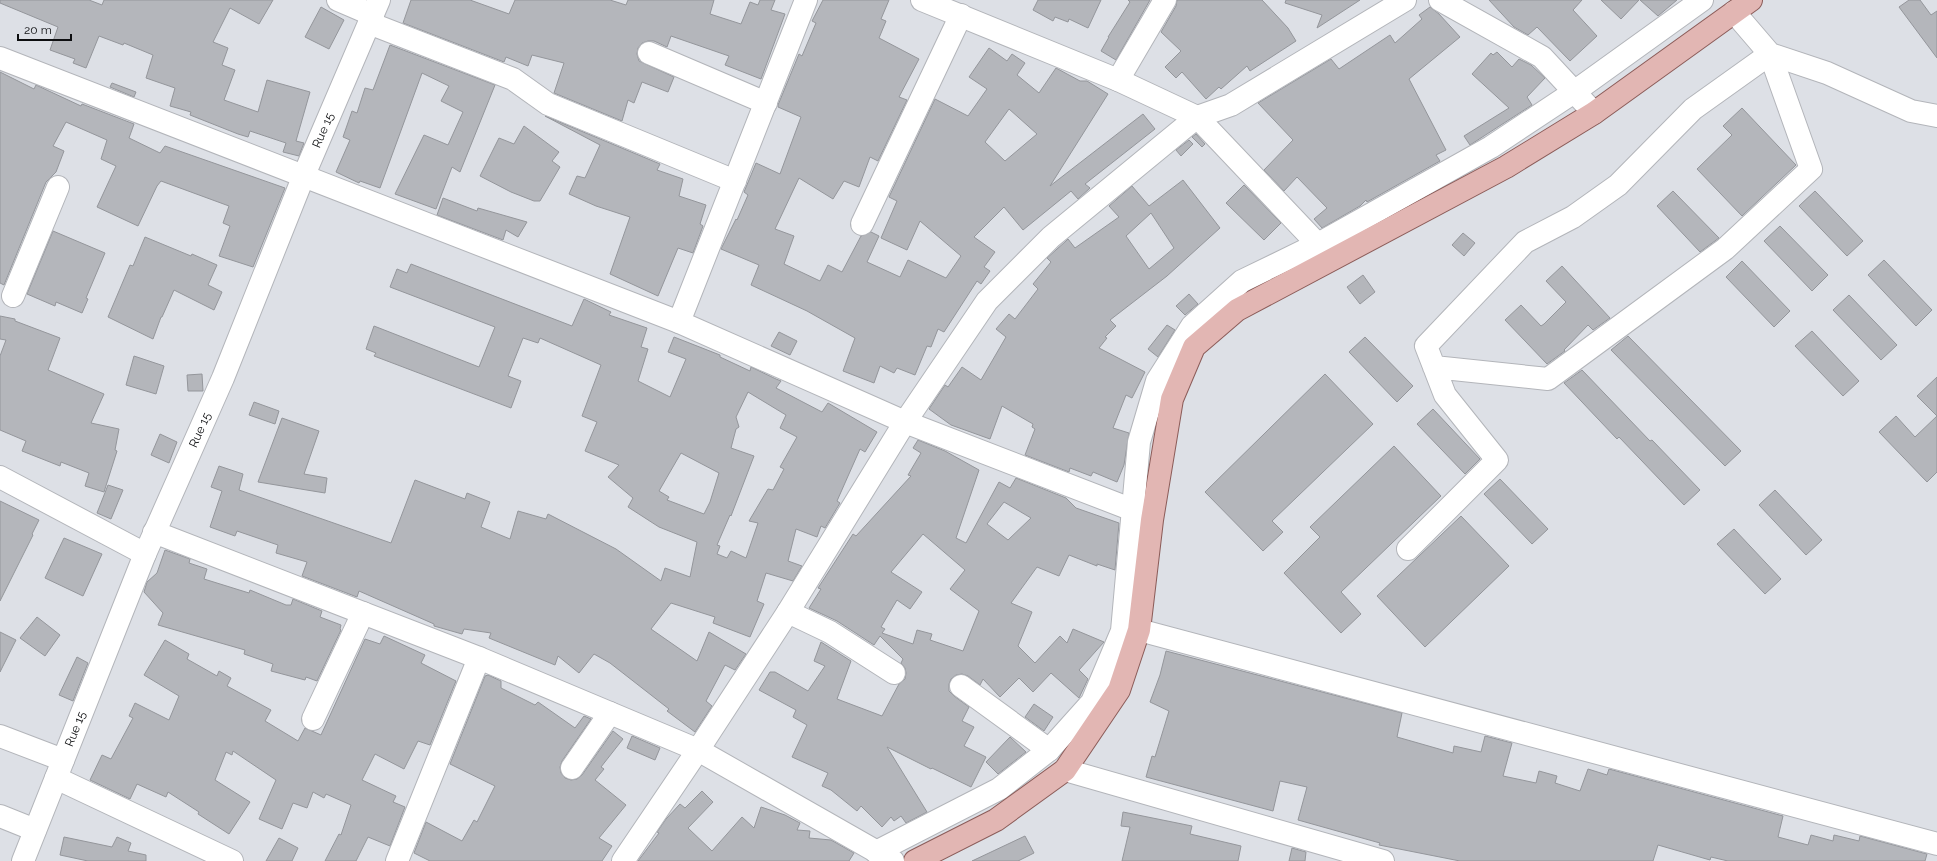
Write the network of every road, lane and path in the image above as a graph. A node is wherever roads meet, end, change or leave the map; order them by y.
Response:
1 (338, 0) edge
2 (806, 0) edge
3 (922, 0) edge
4 (1165, 0) edge
5 (1405, 0) edge
6 (1440, 0) edge
7 (1702, 0) edge
8 (1742, 6) edge
9 (373, 13) edge
10 (961, 15) junction
11 (648, 53) dead end
12 (1770, 54) junction
13 (0, 58) edge
14 (1118, 80) junction
15 (1574, 92) junction
16 (766, 103) junction
17 (1594, 113) junction
18 (1937, 116) edge
19 (1197, 117) junction
20 (304, 176) junction
21 (735, 181) junction
22 (58, 187) dead end
23 (862, 224) dead end
24 (1318, 244) junction
25 (1334, 260) junction
26 (13, 296) dead end
27 (679, 322) junction
28 (1434, 367) junction
29 (905, 422) junction
30 (0, 477) edge
31 (1143, 515) junction
32 (154, 532) junction
33 (1408, 549) dead end
34 (145, 554) junction
35 (788, 612) junction
36 (363, 613) junction
37 (1139, 630) junction
38 (479, 658) junction
39 (894, 673) dead end
40 (961, 686) dead end
41 (610, 713) junction
42 (312, 719) dead end
43 (0, 736) edge
44 (698, 750) junction
45 (1049, 750) junction
46 (572, 768) dead end
47 (60, 769) junction
48 (1065, 770) junction
49 (0, 816) edge
50 (35, 830) junction
51 (1937, 844) edge
52 (884, 856) edge
53 (23, 861) edge
54 (232, 861) edge
55 (397, 861) edge
56 (623, 861) edge
57 (915, 861) edge
58 (1383, 861) edge
59 (1932, 861) edge

1 - 9 street
2 - 16 street
3 - 10 street
4 - 14 street
5 - 19 street
6 - 15 street
7 - 15 street
8 - 12 street
8 - 17 main road
9 - 20 street, Rue 15
9 - 21 street
10 - 14 street
10 - 23 street
11 - 16 street
12 - 18 street
12 - 28 street
12 - 28 street
13 - 20 street
14 - 19 street
15 - 17 street
15 - 24 street
16 - 21 street
17 - 25 main road
19 - 24 street
19 - 29 street
20 - 27 street
20 - 32 street, Rue 15
21 - 27 street
22 - 26 street
24 - 25 street
24 - 31 street
25 - 31 main road
27 - 29 street
28 - 33 street
29 - 31 street
29 - 35 street
30 - 34 street
31 - 37 main road
31 - 45 street
32 - 34 street, Rue 15
32 - 36 street
34 - 47 street, Rue 15
35 - 39 street
35 - 44 street
36 - 38 street
36 - 42 street
37 - 48 main road
37 - 51 street
38 - 41 street
38 - 55 street
40 - 45 street
41 - 44 street
41 - 46 street
43 - 47 street
44 - 52 street
44 - 56 street
45 - 52 street
47 - 50 street, Rue 15
47 - 54 street
48 - 57 main road
48 - 58 street
49 - 50 street
50 - 53 street, Rue 15
51 - 59 street

